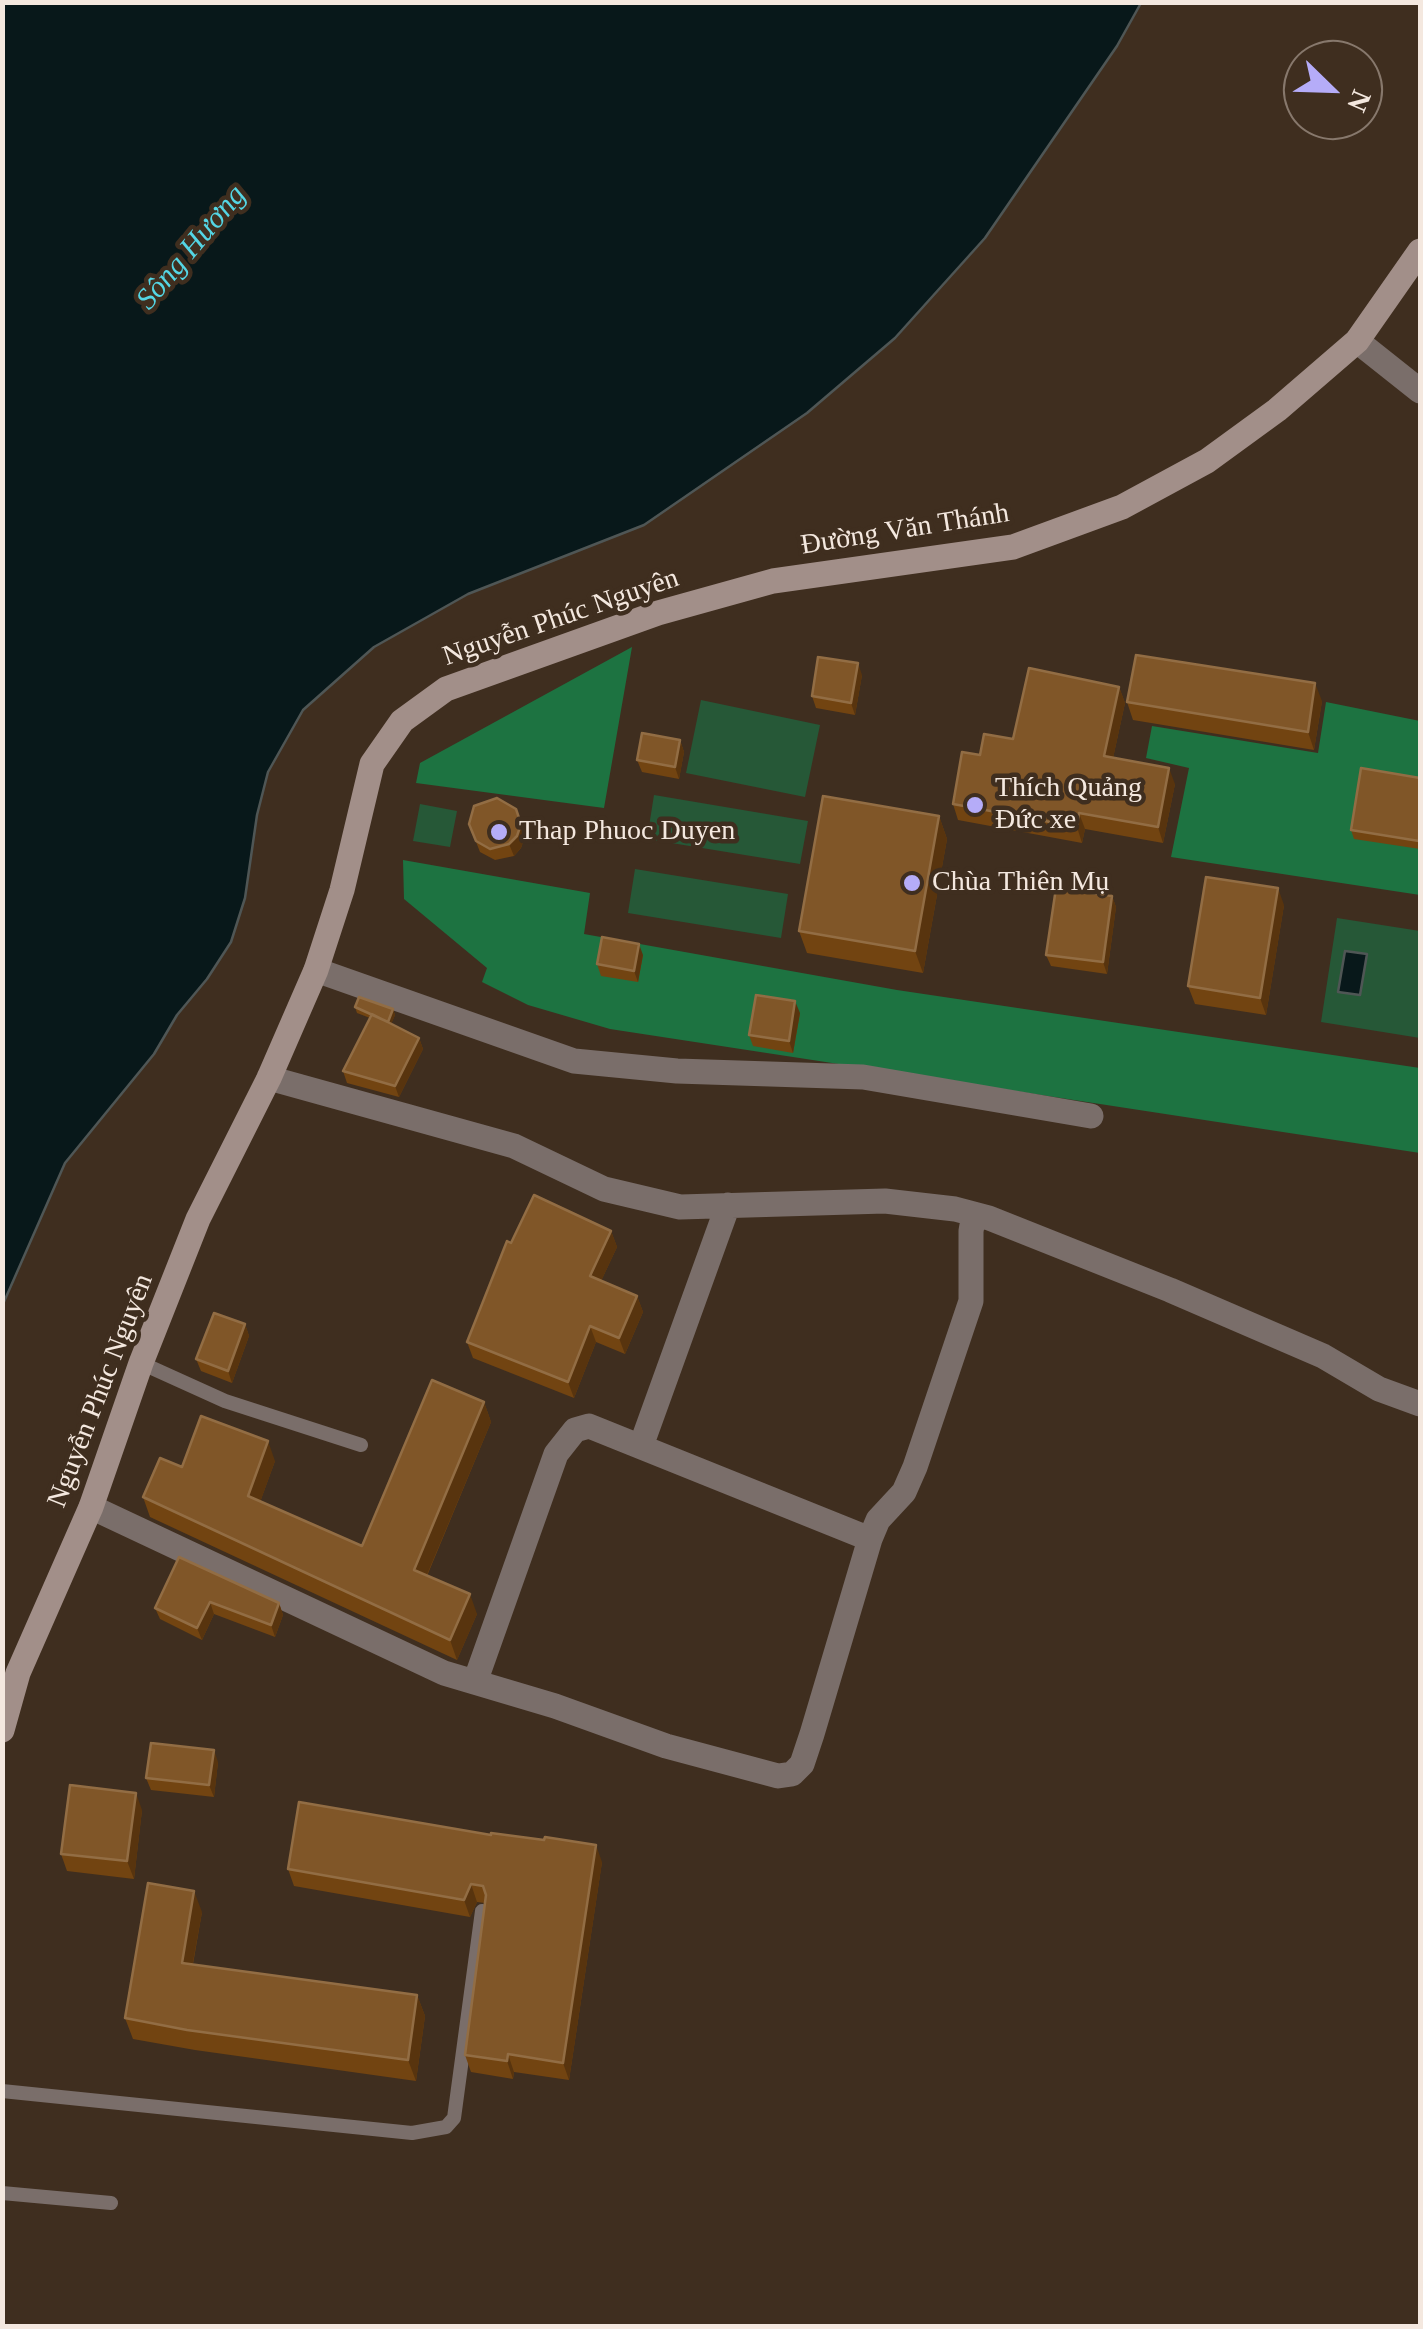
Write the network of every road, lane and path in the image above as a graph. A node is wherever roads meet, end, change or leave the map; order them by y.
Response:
1 (1420, 251) edge
2 (1357, 341) junction
3 (1420, 391) edge
4 (773, 581) joint
5 (316, 970) junction
6 (269, 1078) junction
7 (1092, 1116) dead end
8 (728, 1205) junction
9 (974, 1214) junction
10 (142, 1363) junction
11 (1420, 1404) edge
12 (361, 1445) dead end
13 (642, 1446) junction
14 (90, 1507) junction
15 (870, 1539) junction
16 (475, 1682) junction
17 (2, 1730) edge
18 (482, 1911) edge
19 (2, 2090) edge
20 (2, 2193) edge
21 (111, 2204) dead end

1 - 2 main road, Đường Văn Thánh
2 - 3 street
2 - 4 main road, Đường Văn Thánh
4 - 5 main road, Nguyễn Phúc Nguyên
5 - 6 main road, Nguyễn Phúc Nguyên
5 - 7 street
6 - 8 street
6 - 10 main road, Nguyễn Phúc Nguyên
8 - 9 street
8 - 13 street
9 - 11 street
9 - 15 street
10 - 12 lane
10 - 14 main road, Nguyễn Phúc Nguyên
13 - 15 street
13 - 16 street
14 - 16 street
14 - 17 main road, Nguyễn Phúc Nguyên
15 - 16 street
18 - 19 lane
20 - 21 lane

